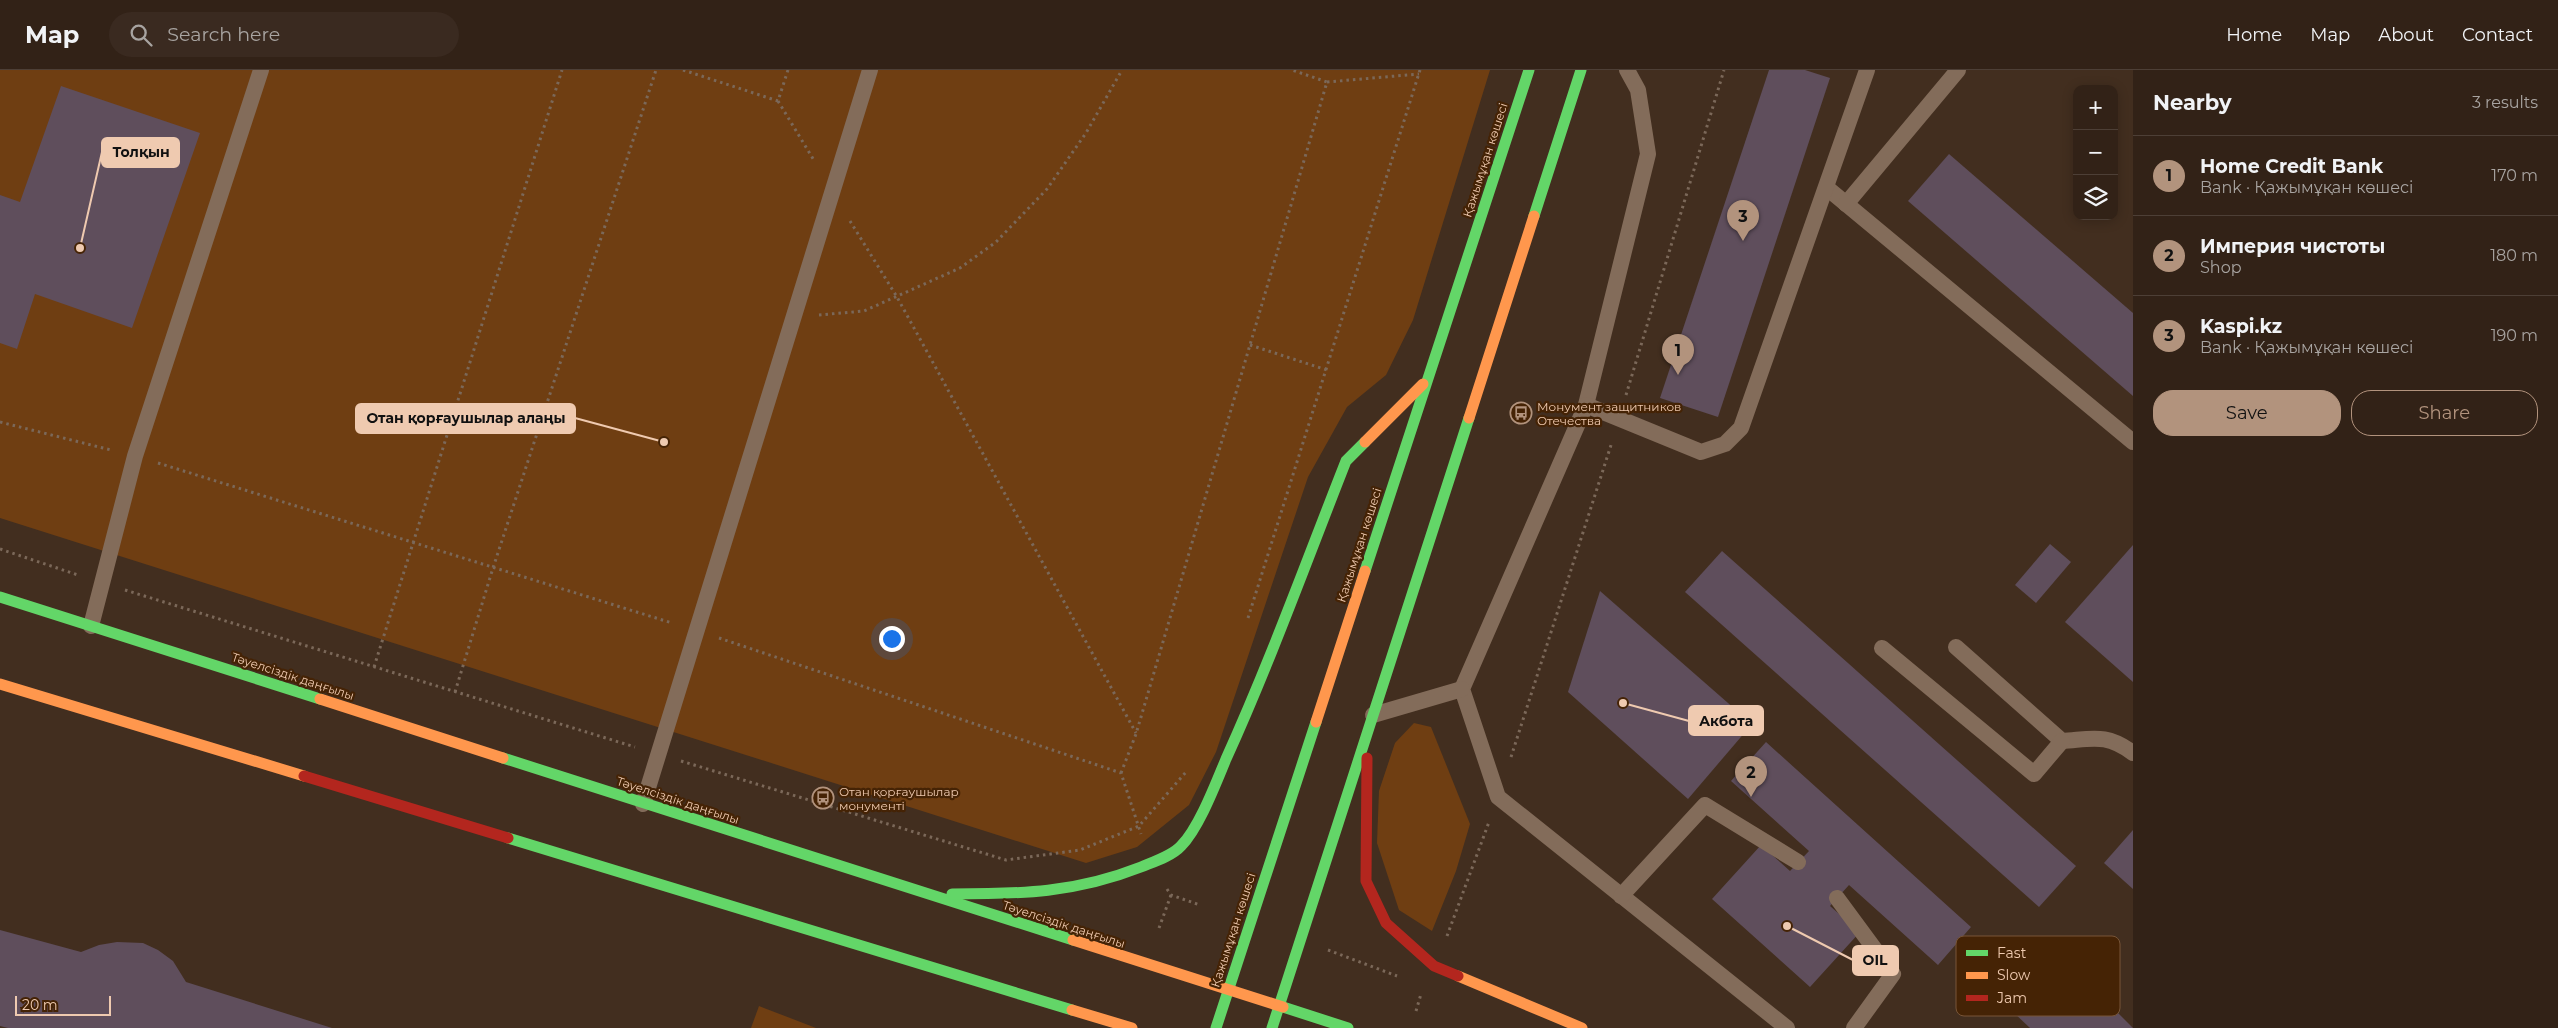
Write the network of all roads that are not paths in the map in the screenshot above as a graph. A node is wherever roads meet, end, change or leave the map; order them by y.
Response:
1 (261, 70) edge
2 (870, 70) edge
3 (1529, 70) edge
4 (1581, 70) edge
5 (1627, 70) edge
6 (1867, 70) edge
7 (1958, 70) edge
8 (1827, 188) junction
9 (1846, 204) junction
10 (1428, 380) junction
11 (1586, 406) junction
12 (2133, 442) edge
13 (0, 597) edge
14 (91, 626) junction
15 (1956, 647) dead end
16 (1882, 648) dead end
17 (0, 684) edge
18 (1462, 689) junction
19 (1373, 715) junction
20 (1367, 733) junction
21 (2062, 741) junction
22 (2133, 754) edge
23 (644, 804) junction
24 (1798, 862) dead end
25 (925, 894) junction
26 (1621, 896) junction
27 (1837, 898) dead end
28 (1228, 991) junction
29 (1279, 1006) junction
30 (1132, 1028) edge
31 (1216, 1028) edge
32 (1272, 1028) edge
33 (1348, 1028) edge
34 (1582, 1028) edge
35 (1787, 1028) edge
36 (1854, 1028) edge

1 - 14 lane
2 - 23 lane
3 - 10 main road, Қажымұқан көшесі
4 - 19 main road
5 - 11 lane
6 - 8 lane
7 - 9 lane
8 - 9 lane
8 - 11 lane
9 - 12 lane
10 - 25 main road
10 - 28 main road, Қажымұқан көшесі
11 - 18 lane
13 - 14 main road, Тәуелсіздік даңғылы
14 - 23 main road, Тәуелсіздік даңғылы
15 - 21 lane
16 - 21 lane
17 - 30 main road
18 - 19 lane
18 - 26 lane
19 - 20 main road
20 - 29 main road
20 - 34 main road
21 - 22 lane
23 - 25 main road, Тәуелсіздік даңғылы
24 - 26 lane
25 - 28 main road, Тәуелсіздік даңғылы
26 - 35 lane
27 - 36 lane
28 - 29 main road, Тәуелсіздік даңғылы
28 - 31 main road, Қажымұқан көшесі
29 - 32 main road
29 - 33 main road, Тәуелсіздік даңғылы

